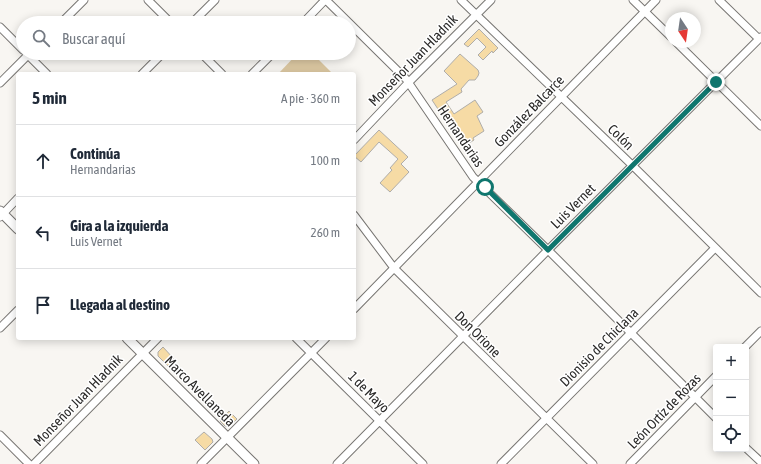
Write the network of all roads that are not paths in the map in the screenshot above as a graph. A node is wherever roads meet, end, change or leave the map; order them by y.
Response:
1 (84, 0) edge
2 (148, 0) edge
3 (215, 0) edge
4 (326, 0) edge
5 (462, 0) edge
6 (491, 0) edge
7 (633, 0) edge
8 (656, 0) edge
9 (719, 0) edge
10 (645, 11) junction
11 (476, 14) junction
12 (68, 16) edge
13 (164, 16) edge
14 (199, 16) edge
15 (309, 16) edge
16 (342, 16) edge
17 (0, 27) edge
18 (356, 30) edge
19 (665, 31) edge
20 (760, 38) edge
21 (16, 42) edge
22 (682, 48) edge
23 (21, 60) edge
24 (34, 60) edge
25 (156, 60) edge
26 (208, 60) edge
27 (266, 60) edge
28 (45, 72) edge
29 (144, 72) edge
30 (220, 72) edge
31 (254, 72) edge
32 (409, 82) junction
33 (716, 82) junction
34 (0, 83) edge
35 (561, 97) junction
36 (761, 126) edge
37 (356, 138) edge
38 (632, 165) junction
39 (478, 182) junction
40 (16, 200) edge
41 (1, 214) edge
42 (356, 218) edge
43 (16, 227) edge
44 (715, 248) junction
45 (548, 250) junction
46 (394, 268) junction
47 (761, 293) edge
48 (356, 308) edge
49 (16, 312) edge
50 (0, 328) edge
51 (761, 332) edge
52 (630, 333) junction
53 (462, 336) junction
54 (129, 340) edge
55 (156, 340) edge
56 (298, 340) edge
57 (324, 340) edge
58 (749, 344) edge
59 (142, 353) junction
60 (311, 353) junction
61 (713, 379) edge
62 (695, 398) junction
63 (714, 416) edge
64 (546, 418) junction
65 (379, 421) junction
66 (0, 435) edge
67 (227, 438) junction
68 (749, 451) edge
69 (761, 462) edge
70 (29, 464) edge
71 (34, 464) edge
72 (201, 464) edge
73 (254, 464) edge
74 (337, 464) edge
75 (423, 464) edge
76 (501, 464) edge
77 (593, 464) edge
78 (630, 464) edge

1 - 12 street
2 - 13 street
3 - 14 street
4 - 15 street
4 - 16 street, Hernandarias
5 - 11 street, Colón
6 - 11 street, Monseñor Juan Hladnik
7 - 10 street
8 - 10 street, González Balcarce
9 - 20 street
10 - 19 street
10 - 35 street, González Balcarce
11 - 32 street, Monseñor Juan Hladnik
11 - 35 street, Colón
17 - 21 street
18 - 32 street, Hernandarias
20 - 33 street, Luis Vernet
22 - 33 street
23 - 34 street
24 - 28 street
25 - 29 street
26 - 30 street
27 - 31 street
32 - 37 street, Monseñor Juan Hladnik
32 - 39 street, Hernandarias
33 - 36 street
33 - 38 street, Luis Vernet
35 - 38 street, Colón
35 - 39 street, González Balcarce
38 - 44 street, Colón
38 - 45 street, Luis Vernet
39 - 45 street, Hernandarias
39 - 46 street, González Balcarce
40 - 41 street
41 - 43 street
42 - 46 street, Don Orione
44 - 47 street, Colón
44 - 52 street, Dionisio de Chiclana
45 - 52 street, Hernandarias
45 - 53 street, Luis Vernet
46 - 48 street, González Balcarce
46 - 53 street, Don Orione
49 - 50 street
51 - 58 street
52 - 62 street, Hernandarias
52 - 64 street, Dionisio de Chiclana
53 - 64 street, Don Orione
53 - 65 street, Luis Vernet
54 - 59 street, Marco Avellaneda
55 - 59 street, Monseñor Juan Hladnik
56 - 60 street, 1 de Mayo
57 - 60 street
59 - 67 street, Marco Avellaneda
59 - 71 street, Monseñor Juan Hladnik
60 - 65 street, 1 de Mayo
60 - 67 street
61 - 62 street, León Ortíz de Rozas
62 - 63 street, Hernandarias
62 - 78 street, León Ortíz de Rozas
64 - 76 street, Dionisio de Chiclana
64 - 77 street, Don Orione
65 - 74 street, Luis Vernet
65 - 75 street, 1 de Mayo
66 - 70 street
67 - 72 street
67 - 73 street, Marco Avellaneda
68 - 69 street

